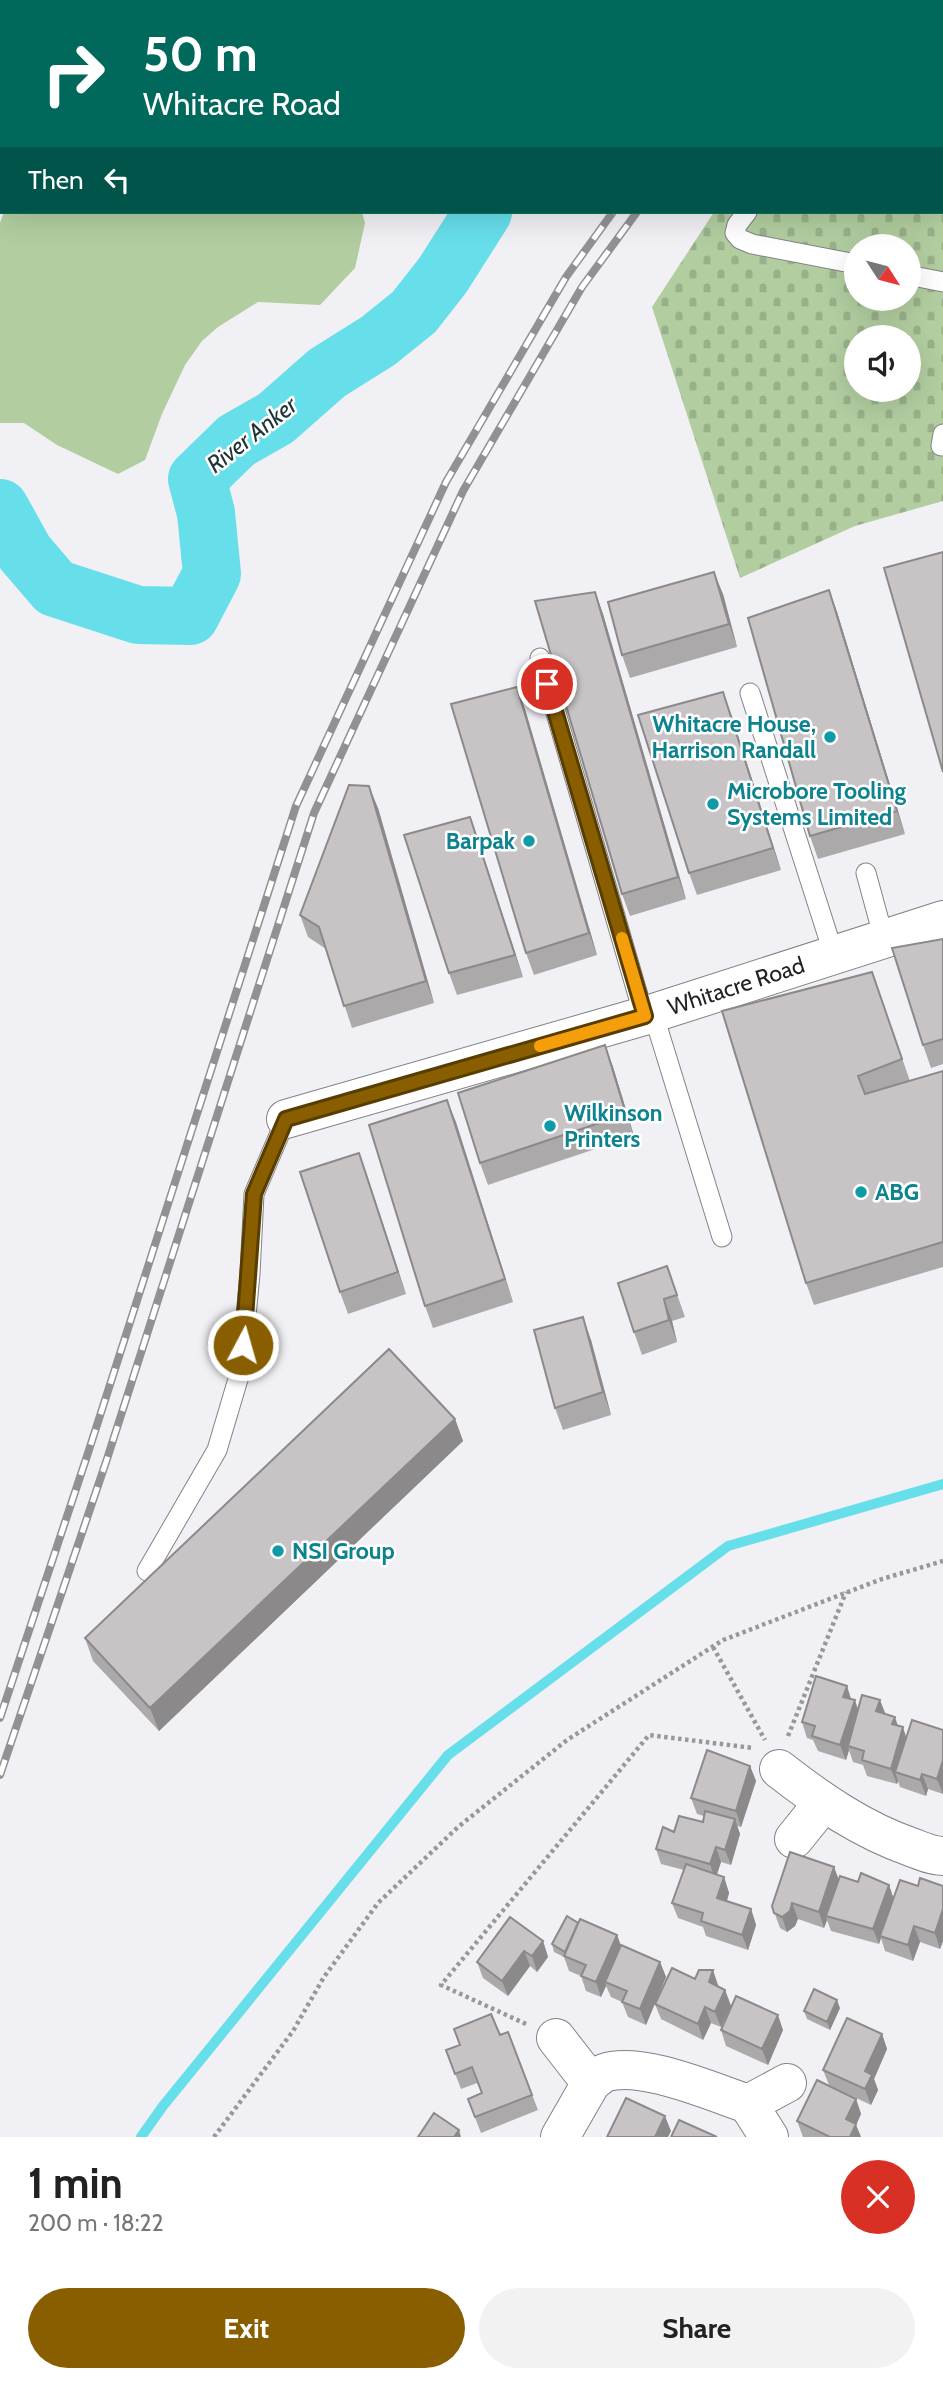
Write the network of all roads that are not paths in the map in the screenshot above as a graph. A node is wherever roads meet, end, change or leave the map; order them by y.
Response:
1 (745, 214) edge
2 (844, 262) edge
3 (921, 278) edge
4 (943, 282) edge
5 (540, 658) dead end
6 (750, 693) dead end
7 (866, 873) dead end
8 (943, 920) edge
9 (884, 939) junction
10 (834, 955) junction
11 (649, 1014) junction
12 (286, 1119) joint
13 (722, 1237) dead end
14 (147, 1571) dead end
15 (775, 1760) road end
16 (823, 1803) junction
17 (794, 1839) dead end
18 (943, 1856) edge
19 (556, 2038) road end
20 (591, 2082) junction
21 (787, 2083) dead end
22 (748, 2104) junction
23 (560, 2137) edge
24 (769, 2137) edge

1 - 2 lane
3 - 4 lane
5 - 11 lane
6 - 10 lane
7 - 9 lane
8 - 9 street, Whitacre Road
9 - 10 street, Whitacre Road
10 - 11 street, Whitacre Road
11 - 12 street, Whitacre Road
11 - 13 lane
12 - 14 lane
15 - 16 street
16 - 17 street
16 - 18 street
19 - 20 street
20 - 22 street
20 - 23 street
21 - 22 street
22 - 24 street

